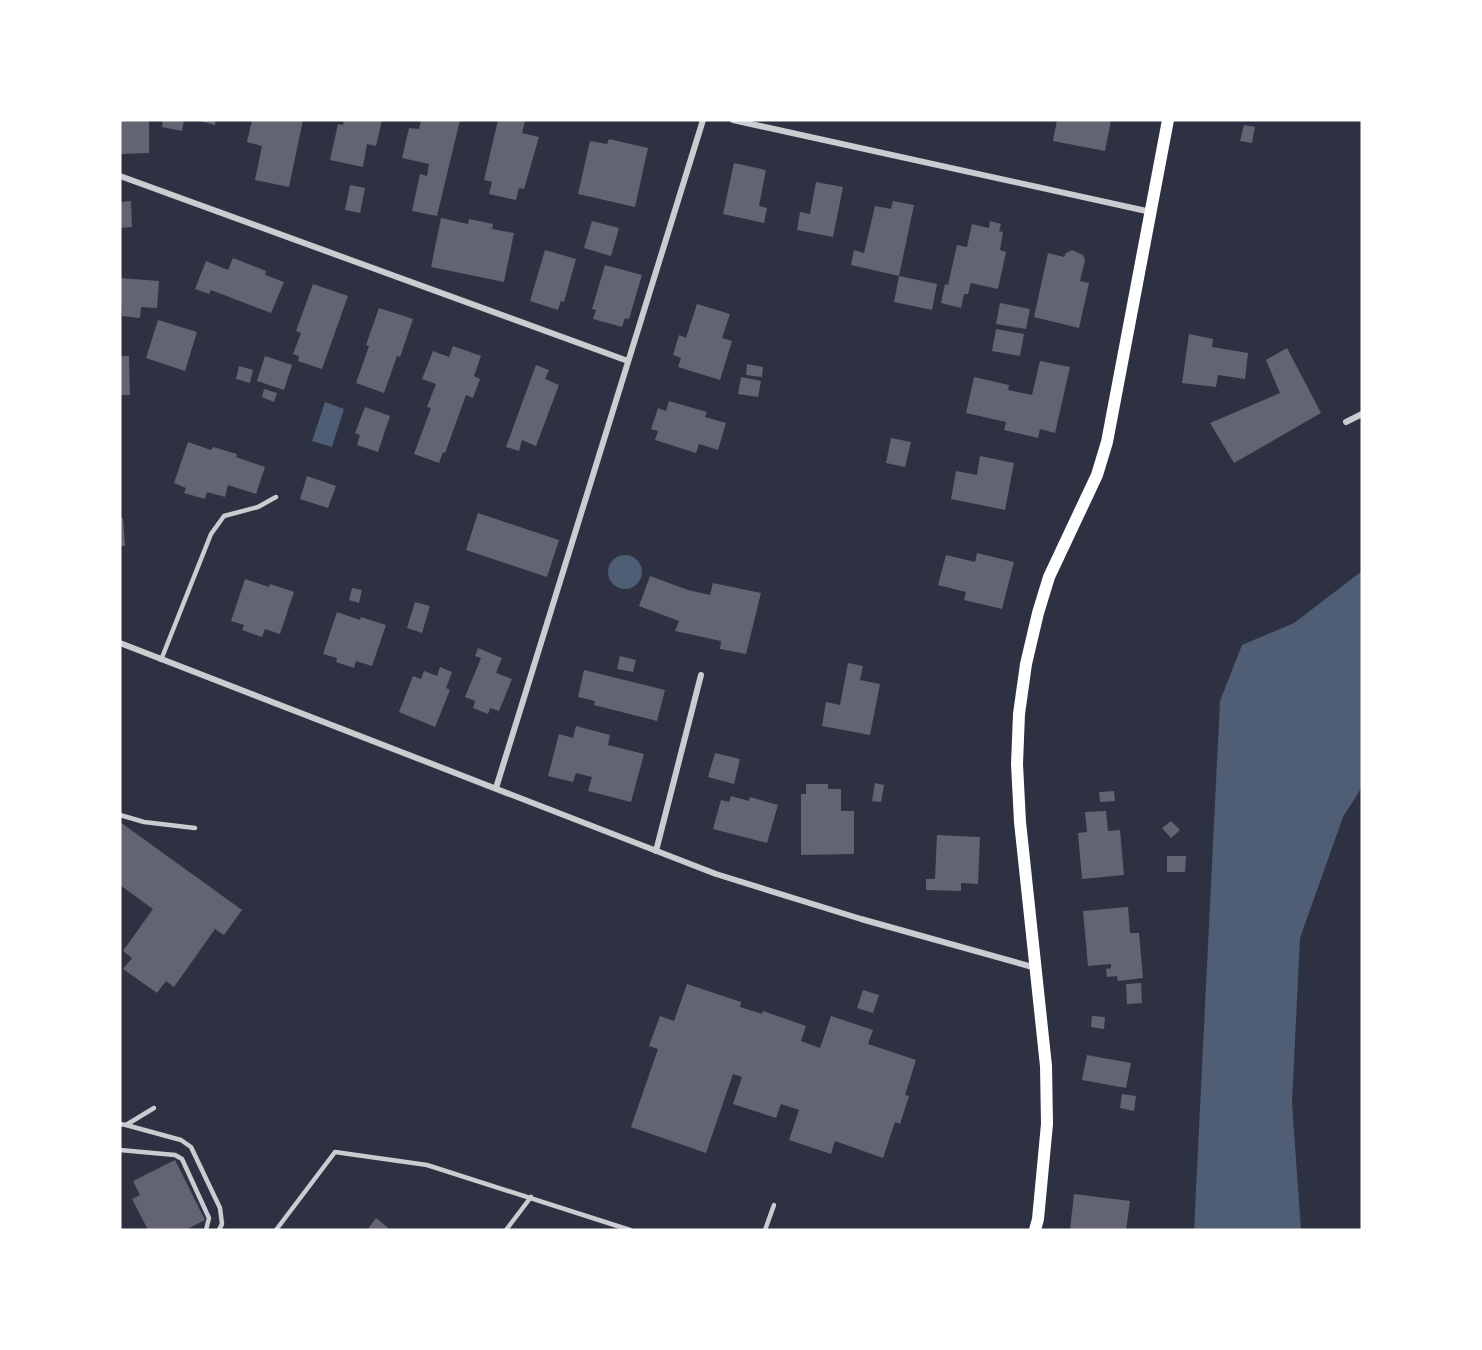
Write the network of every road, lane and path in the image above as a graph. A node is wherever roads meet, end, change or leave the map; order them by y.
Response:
1 (703, 120) edge
2 (733, 120) edge
3 (1168, 120) edge
4 (120, 176) edge
5 (1151, 212) junction
6 (628, 361) junction
7 (1362, 414) edge
8 (1346, 422) dead end
9 (276, 497) dead end
10 (120, 644) edge
11 (160, 660) junction
12 (701, 675) dead end
13 (496, 788) junction
14 (120, 815) edge
15 (195, 828) dead end
16 (656, 851) junction
17 (1036, 968) junction
18 (154, 1108) dead end
19 (123, 1125) edge
20 (120, 1150) edge
21 (531, 1197) junction
22 (774, 1205) dead end
23 (206, 1230) edge
24 (219, 1230) edge
25 (276, 1230) edge
26 (506, 1230) edge
27 (630, 1230) edge
28 (765, 1230) edge
29 (1035, 1230) edge

1 - 6 street
2 - 5 street
3 - 5 main road
4 - 6 street
5 - 17 main road
6 - 13 street
7 - 8 street
9 - 11 lane
10 - 11 street
11 - 13 street
12 - 16 street
13 - 16 street
14 - 15 lane
16 - 17 street
17 - 29 main road
18 - 19 lane
19 - 24 lane
20 - 23 lane
21 - 25 lane
21 - 26 lane
21 - 27 lane
22 - 28 lane

